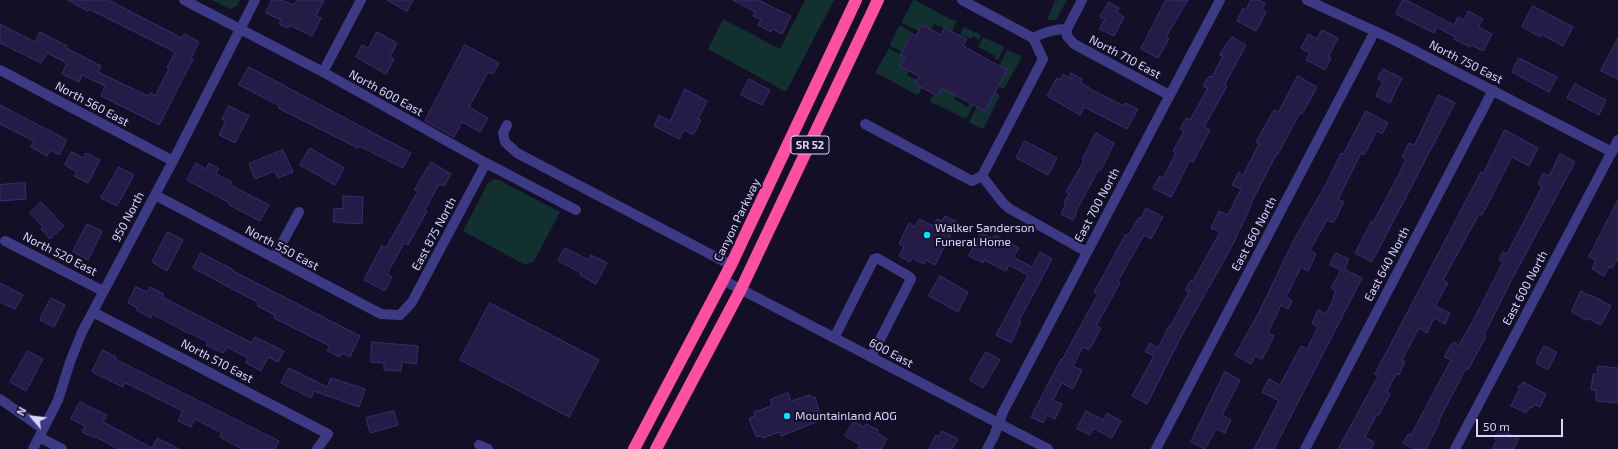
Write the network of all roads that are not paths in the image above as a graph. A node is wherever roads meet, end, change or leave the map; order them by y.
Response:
1 (184, 0) edge
2 (255, 0) edge
3 (361, 0) edge
4 (856, 0) edge
5 (878, 0) edge
6 (962, 0) edge
7 (1082, 0) edge
8 (1220, 0) edge
9 (1307, 0) edge
10 (240, 29) junction
11 (1067, 29) junction
12 (1375, 31) junction
13 (1033, 38) junction
14 (0, 70) edge
15 (323, 72) junction
16 (1493, 90) junction
17 (1169, 96) junction
18 (865, 124) dead end
19 (507, 126) dead end
20 (1618, 140) edge
21 (1612, 152) junction
22 (173, 161) junction
23 (486, 163) junction
24 (982, 176) junction
25 (155, 195) junction
26 (576, 210) dead end
27 (299, 212) dead end
28 (5, 241) dead end
29 (1087, 252) junction
30 (274, 258) junction
31 (731, 265) junction
32 (723, 280) junction
33 (741, 289) junction
34 (103, 291) junction
35 (93, 312) junction
36 (400, 315) joint
37 (834, 338) junction
38 (871, 357) junction
39 (0, 399) edge
40 (999, 423) junction
41 (41, 433) junction
42 (32, 449) edge
43 (62, 449) edge
44 (317, 449) edge
45 (634, 449) edge
46 (656, 449) edge
47 (987, 449) edge
48 (1048, 449) edge
49 (1156, 449) edge
50 (1305, 449) edge
51 (1455, 449) edge

1 - 10 street, North 600 East
2 - 10 street, 950 North
3 - 15 street
4 - 31 highway, Canyon Parkway / SR 52
5 - 33 highway, SR 52
6 - 13 street
7 - 11 street
8 - 17 street, East 700 North
9 - 12 street, North 750 East
10 - 15 street, North 600 East
10 - 22 street, 950 North
11 - 13 street
11 - 17 street, North 710 East
12 - 16 street, North 750 East
12 - 49 street, East 660 North
13 - 24 street
14 - 22 street, North 560 East
15 - 23 street, North 600 East
16 - 21 street, North 750 East
16 - 50 street, East 640 North
17 - 29 street, East 700 North
18 - 24 street
19 - 31 street
20 - 21 street, East 600 North
21 - 51 street, East 600 North
22 - 25 street, 950 North
23 - 26 street, North 600 East
23 - 36 street, East 875 North
24 - 29 street
25 - 30 street, North 550 East
25 - 34 street, 950 North
27 - 30 street
28 - 34 street, North 520 East
29 - 40 street, East 700 North
30 - 36 street, North 550 East
31 - 32 highway, Canyon Parkway / SR 52
32 - 33 street, 600 East
32 - 45 highway, Canyon Parkway / SR 52
33 - 37 street, 600 East
33 - 46 highway, SR 52
34 - 35 street, 950 North
35 - 41 street, 950 North
35 - 44 street, North 510 East
37 - 38 street, 600 East
37 - 38 street
38 - 40 street, 600 East
39 - 41 street
40 - 47 street, East 700 North
40 - 48 street, 600 East
41 - 42 street, 950 North
41 - 43 street

